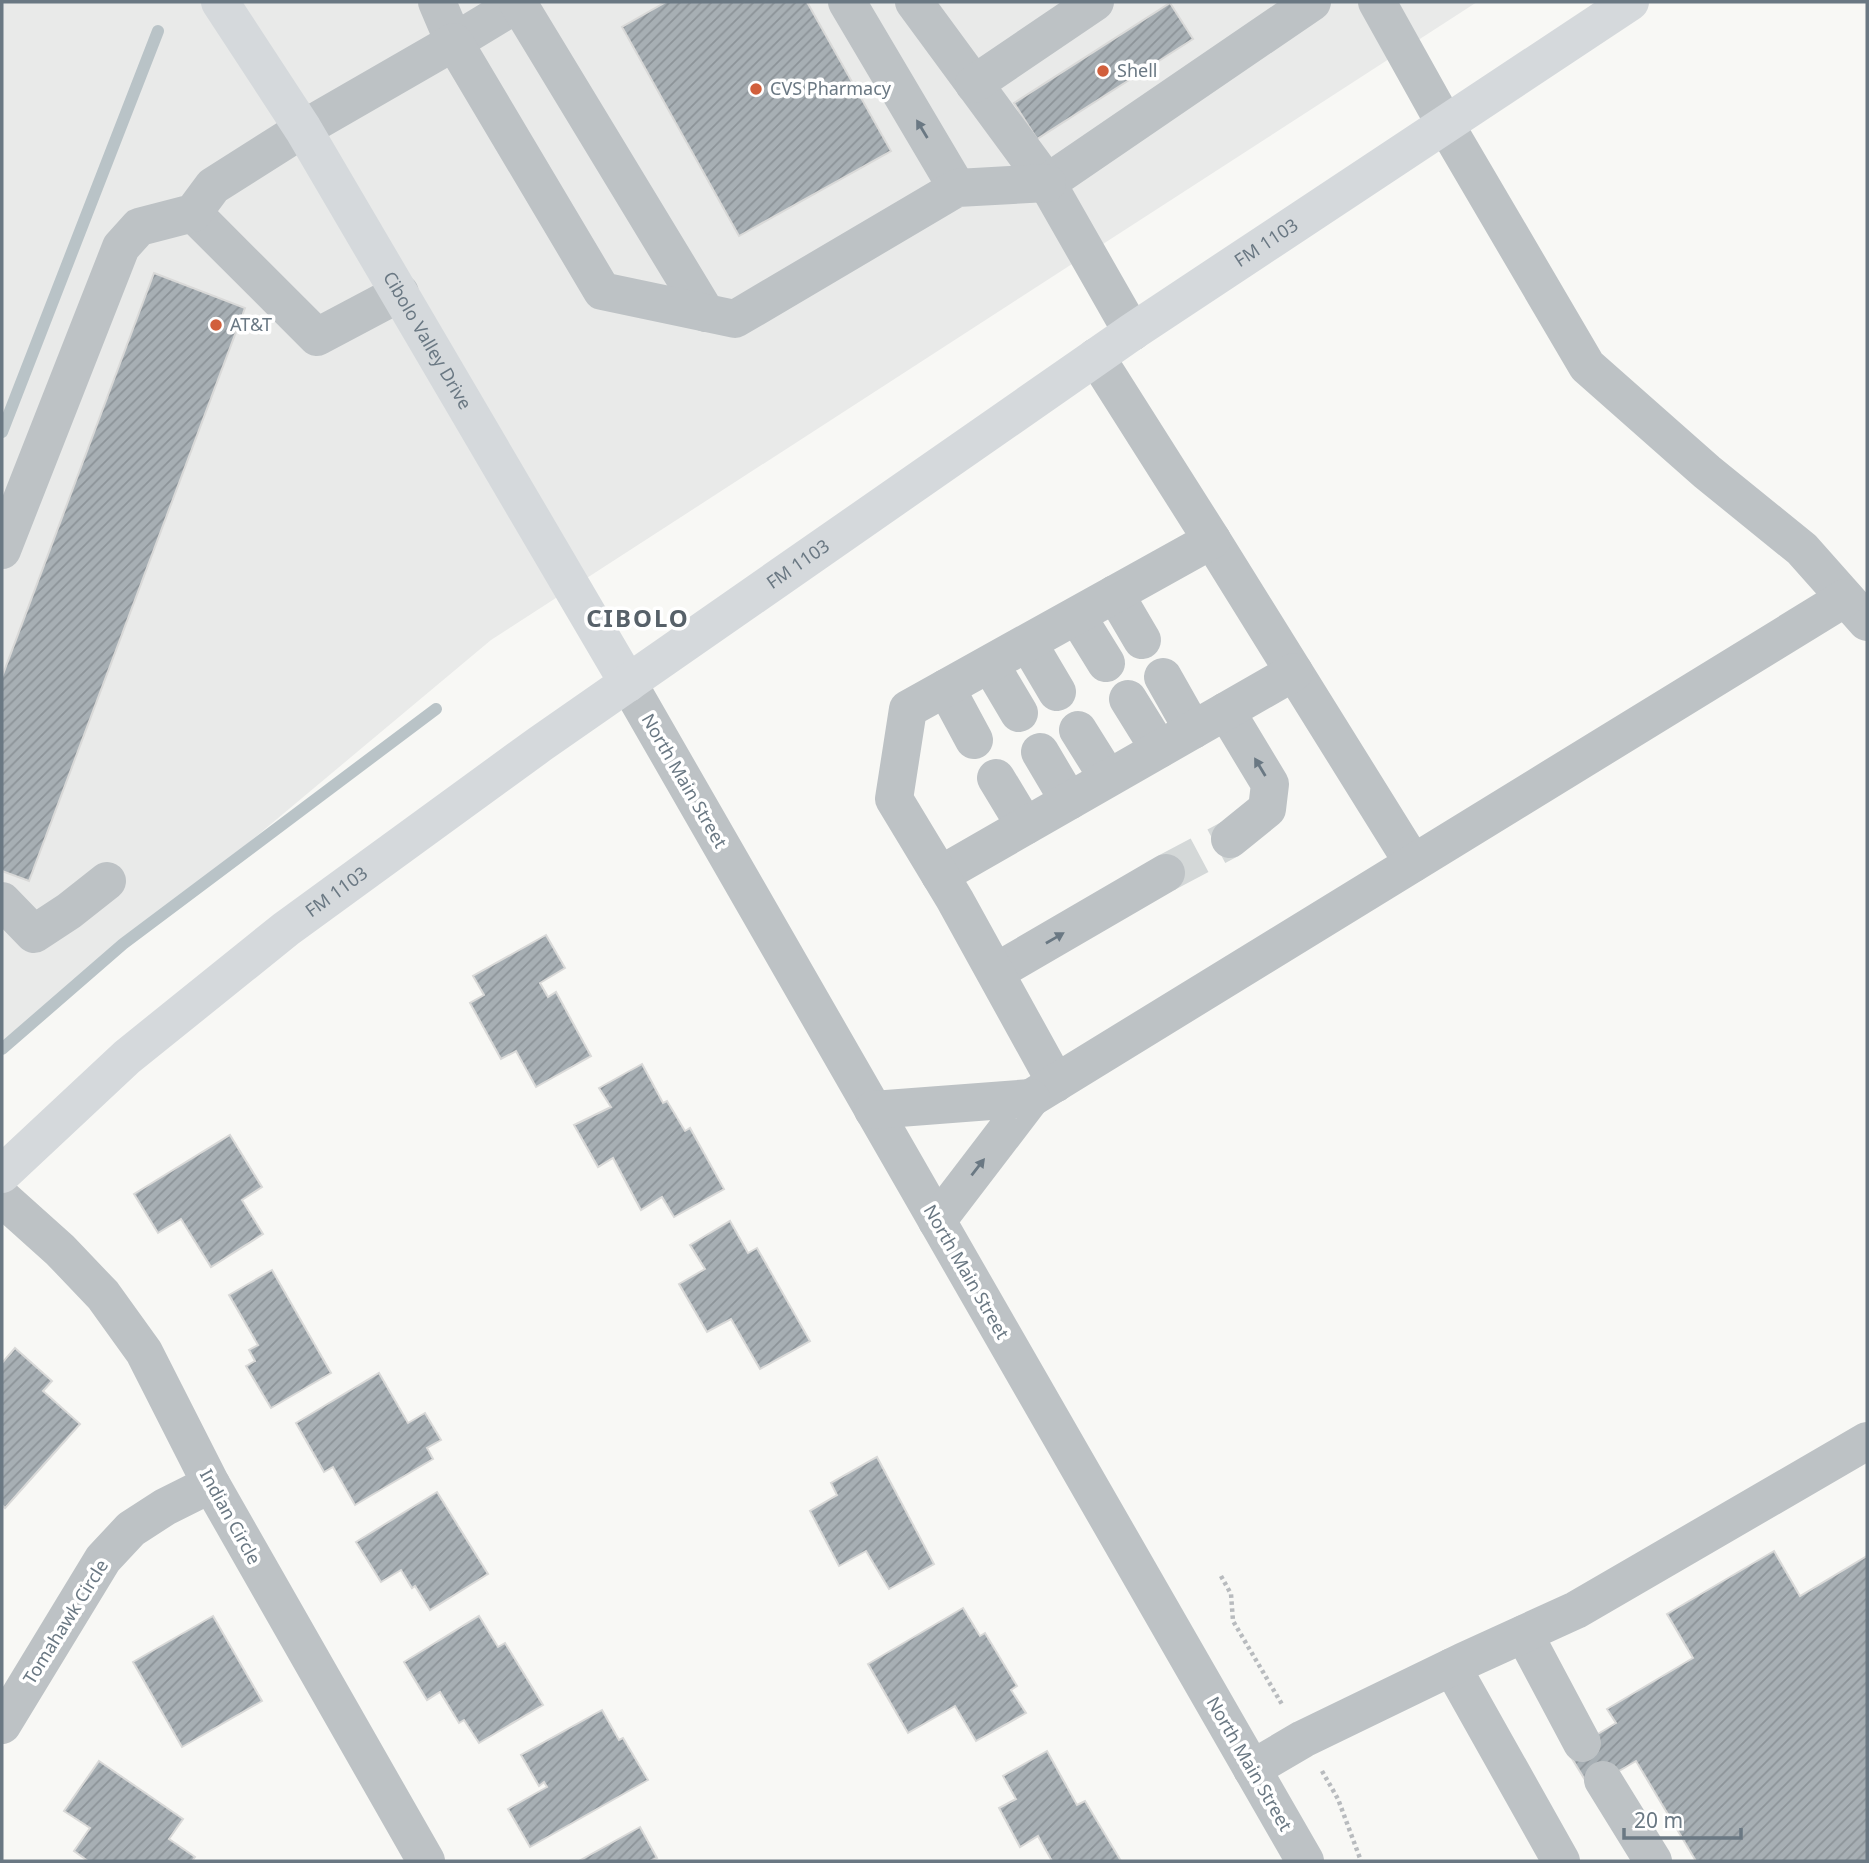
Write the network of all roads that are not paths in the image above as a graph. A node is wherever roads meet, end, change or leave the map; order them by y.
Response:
1 (220, 2) edge
2 (437, 2) edge
3 (519, 2) edge
4 (847, 2) edge
5 (914, 2) edge
6 (1095, 2) edge
7 (1312, 2) edge
8 (1377, 2) edge
9 (1630, 2) edge
10 (454, 42) junction
11 (974, 84) junction
12 (1445, 124) junction
13 (303, 129) junction
14 (1047, 183) junction
15 (957, 188) junction
16 (193, 213) junction
17 (400, 293) junction
18 (706, 313) junction
19 (1132, 332) junction
20 (1096, 357) junction
21 (1212, 540) junction
22 (2, 550) edge
23 (1115, 594) junction
24 (1856, 610) edge
25 (1077, 616) junction
26 (1143, 640) dead end
27 (1028, 643) junction
28 (1106, 663) dead end
29 (990, 664) junction
30 (1294, 672) junction
31 (1163, 677) dead end
32 (628, 683) junction
33 (946, 688) junction
34 (1058, 692) dead end
35 (1128, 699) dead end
36 (1226, 711) junction
37 (1020, 713) dead end
38 (1078, 730) dead end
39 (1193, 730) junction
40 (974, 740) dead end
41 (1159, 749) junction
42 (1040, 752) dead end
43 (996, 778) dead end
44 (1108, 778) junction
45 (1069, 801) junction
46 (1025, 827) junction
47 (1230, 839) tunnel mouth
48 (1413, 863) junction
49 (1166, 873) tunnel mouth
50 (940, 875) junction
51 (107, 881) dead end
52 (2, 901) edge
53 (996, 972) junction
54 (1043, 1090) junction
55 (873, 1110) junction
56 (2, 1174) edge
57 (2, 1198) edge
58 (937, 1221) junction
59 (1867, 1441) edge
60 (211, 1484) junction
61 (1524, 1634) junction
62 (1452, 1667) junction
63 (2, 1725) edge
64 (1582, 1743) dead end
65 (1252, 1769) junction
66 (1603, 1780) dead end
67 (426, 1861) edge
68 (1305, 1861) edge
69 (1561, 1861) edge
70 (1653, 1861) edge

1 - 13 main road, Cibolo Valley Drive
2 - 10 street
3 - 10 street
3 - 18 street
15 -> 4 street
5 - 11 street
6 - 11 street
7 - 14 street
8 - 12 street
9 - 12 main road, FM 1103 / FM 1103
10 - 13 street
10 - 18 street
11 - 14 street
12 - 19 main road, FM 1103 / FM 1103
12 - 24 street
13 - 16 street
13 - 17 main road, Cibolo Valley Drive
14 - 15 street
14 - 19 street
15 - 18 street
16 - 17 street
16 - 22 street
17 - 32 main road, Cibolo Valley Drive
19 - 20 main road, FM 1103 / FM 1103
20 - 21 street
20 - 32 main road, FM 1103 / FM 1103
21 - 23 street
21 - 30 street
23 - 25 street
23 - 26 street
24 - 48 street
25 - 27 street
25 - 28 street
27 - 29 street
27 - 34 street
29 - 33 street
29 - 37 street
30 - 36 street
30 - 48 street
31 - 39 street
32 - 55 street, North Main Street
32 - 56 main road, FM 1103 / FM 1103
33 - 40 street
33 - 50 street
35 - 41 street
36 - 39 street
47 -> 36 street
38 - 44 street
39 - 41 street
41 - 44 street
42 - 45 street
43 - 46 street
44 - 45 street
45 - 46 street
46 - 50 street
48 - 54 street
53 -> 49 street
50 - 53 street
51 - 52 street
53 - 54 street
54 - 55 street
58 -> 54 street
55 - 58 street, North Main Street
57 - 60 street, Indian Circle
58 - 65 street, North Main Street
59 - 61 street
60 - 63 street, Tomahawk Circle
60 - 67 street, Indian Circle
61 - 62 street
61 - 64 street
62 - 65 street
62 - 69 street
65 - 68 street, North Main Street
66 - 70 street

